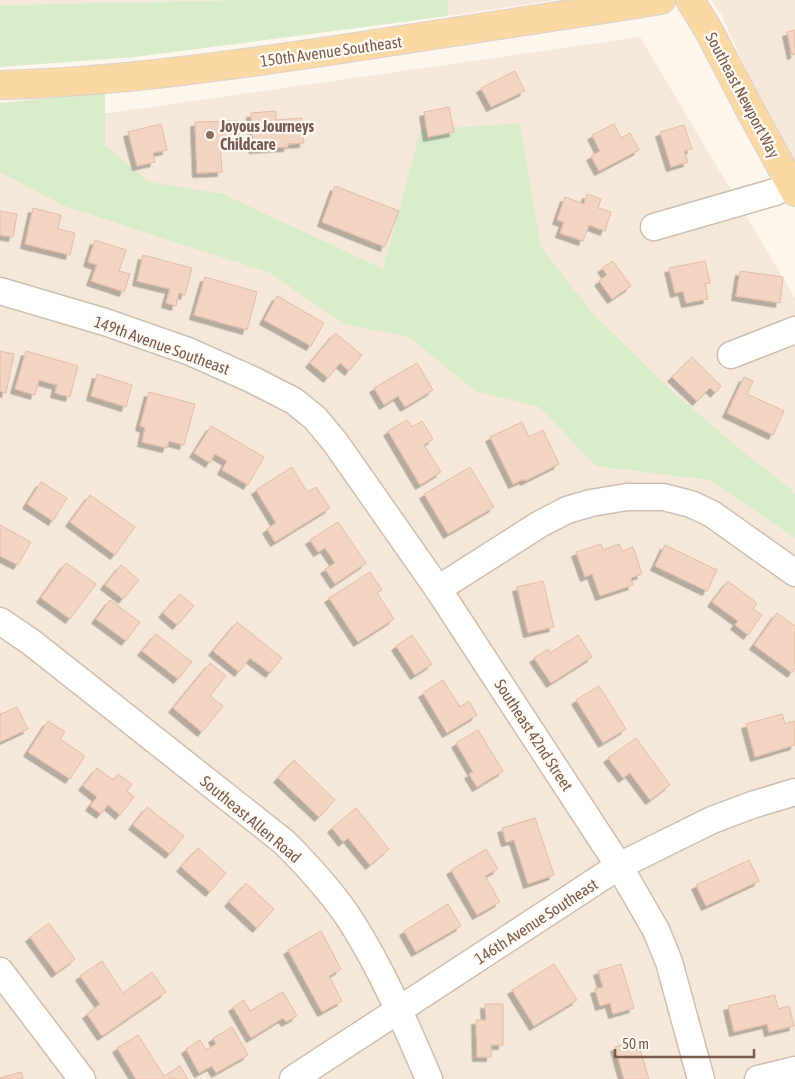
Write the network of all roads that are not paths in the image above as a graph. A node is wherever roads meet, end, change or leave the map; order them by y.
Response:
1 (660, 0) edge
2 (690, 0) edge
3 (611, 5) edge
4 (0, 85) edge
5 (793, 188) edge
6 (654, 227) dead end
7 (0, 291) edge
8 (795, 330) edge
9 (731, 355) dead end
10 (315, 418) joint
11 (795, 573) edge
12 (438, 589) junction
13 (0, 621) edge
14 (795, 792) edge
15 (619, 866) junction
16 (0, 971) edge
17 (389, 1017) junction
18 (795, 1070) edge
19 (82, 1079) edge
20 (293, 1079) edge
21 (428, 1079) edge
22 (701, 1079) edge
23 (758, 1079) edge

1 - 3 main road, 150th Avenue Southeast
2 - 5 main road, Southeast Newport Way
3 - 4 main road, 150th Avenue Southeast
5 - 6 street
7 - 10 street, 149th Avenue Southeast
8 - 9 street
10 - 12 street, Southeast 42nd Street
11 - 12 street
12 - 15 street, Southeast 42nd Street
13 - 17 street, Southeast Allen Road
14 - 15 street, 146th Avenue Southeast
15 - 17 street, 146th Avenue Southeast
15 - 22 street, Southeast 42nd Street
16 - 19 street
17 - 20 street, 146th Avenue Southeast
17 - 21 street, Southeast Allen Road
18 - 23 street

